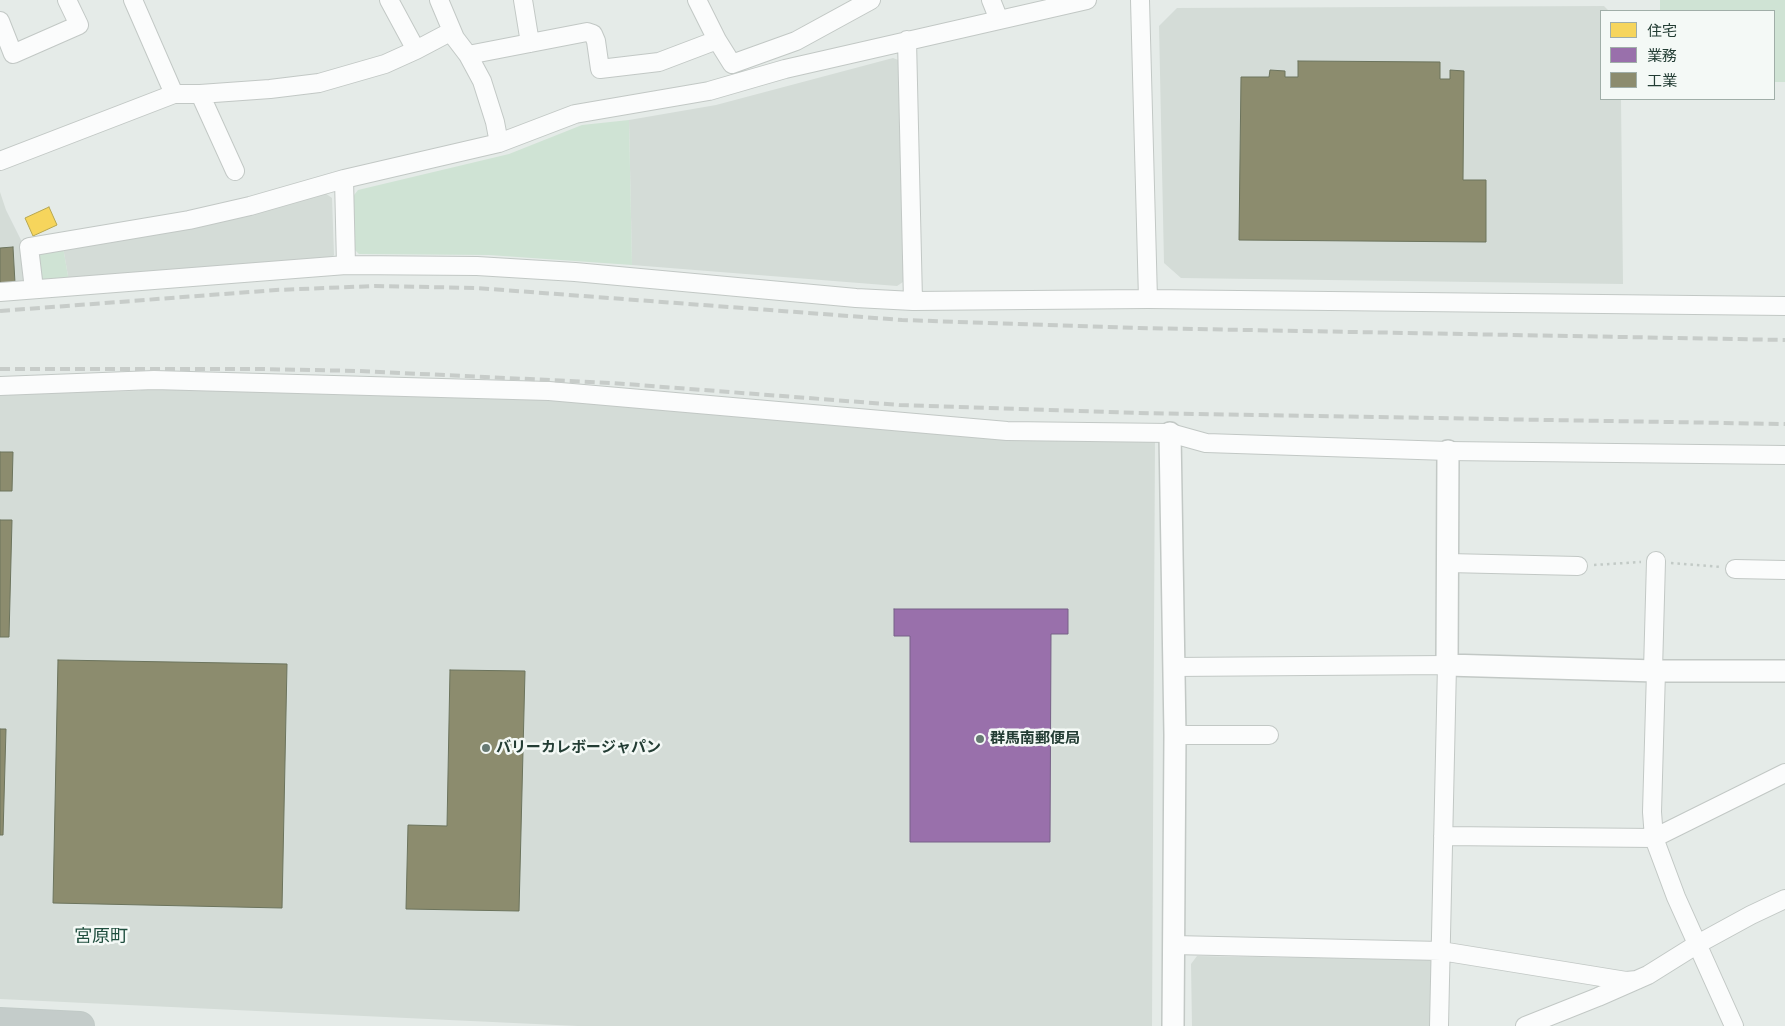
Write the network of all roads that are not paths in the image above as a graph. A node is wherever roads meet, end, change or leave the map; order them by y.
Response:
1 (67, 0) edge
2 (133, 0) edge
3 (389, 0) edge
4 (439, 0) edge
5 (524, 0) edge
6 (697, 0) edge
7 (871, 0) edge
8 (991, 0) edge
9 (1087, 0) edge
10 (1140, 0) edge
11 (999, 20) junction
12 (0, 21) edge
13 (452, 31) junction
14 (717, 40) junction
15 (908, 40) junction
16 (530, 43) junction
17 (416, 50) junction
18 (468, 55) junction
19 (174, 94) junction
20 (200, 94) junction
21 (499, 143) junction
22 (0, 161) edge
23 (235, 171) dead end
24 (344, 179) junction
25 (346, 265) junction
26 (34, 289) junction
27 (0, 292) edge
28 (1148, 299) junction
29 (913, 301) junction
30 (1785, 306) edge
31 (0, 386) edge
32 (1170, 433) junction
33 (1448, 451) junction
34 (1785, 455) edge
35 (1656, 561) dead end
36 (1448, 563) junction
37 (1578, 566) dead end
38 (1734, 569) dead end
39 (1785, 570) edge
40 (1447, 665) junction
41 (1173, 667) junction
42 (1655, 670) junction
43 (1785, 671) edge
44 (1175, 735) junction
45 (1269, 735) dead end
46 (1785, 773) edge
47 (1443, 836) junction
48 (1654, 838) junction
49 (1785, 899) edge
50 (1696, 945) junction
51 (1173, 946) junction
52 (1440, 951) junction
53 (1637, 980) junction
54 (0, 1022) edge
55 (80, 1026) edge
56 (1173, 1026) edge
57 (1439, 1026) edge
58 (1525, 1026) edge
59 (1734, 1026) edge

1 - 12 street
2 - 19 street
3 - 17 street
4 - 13 street
5 - 16 street
6 - 14 street
7 - 14 street
8 - 11 street
9 - 11 street
10 - 28 street
11 - 15 street
13 - 17 street
13 - 18 street
14 - 16 street
15 - 21 street
15 - 29 street
16 - 18 street
17 - 20 street
18 - 21 street
19 - 20 street
19 - 22 street
20 - 23 street
21 - 24 street
24 - 25 street
24 - 26 street
25 - 26 street
25 - 29 street
26 - 27 street
28 - 29 street
28 - 30 street
31 - 32 street
32 - 33 street
32 - 41 street
33 - 34 street
33 - 36 street
35 - 42 street
36 - 37 street
36 - 40 street
38 - 39 street
40 - 41 street
40 - 42 street
40 - 47 street
41 - 44 street
42 - 43 street
42 - 48 street
44 - 45 street
44 - 51 street
46 - 48 street
47 - 48 street
47 - 52 street
48 - 50 street
49 - 50 street
50 - 53 street
50 - 59 street
51 - 52 street
51 - 56 street
52 - 53 street
52 - 57 street
53 - 58 street
54 - 55 highway

